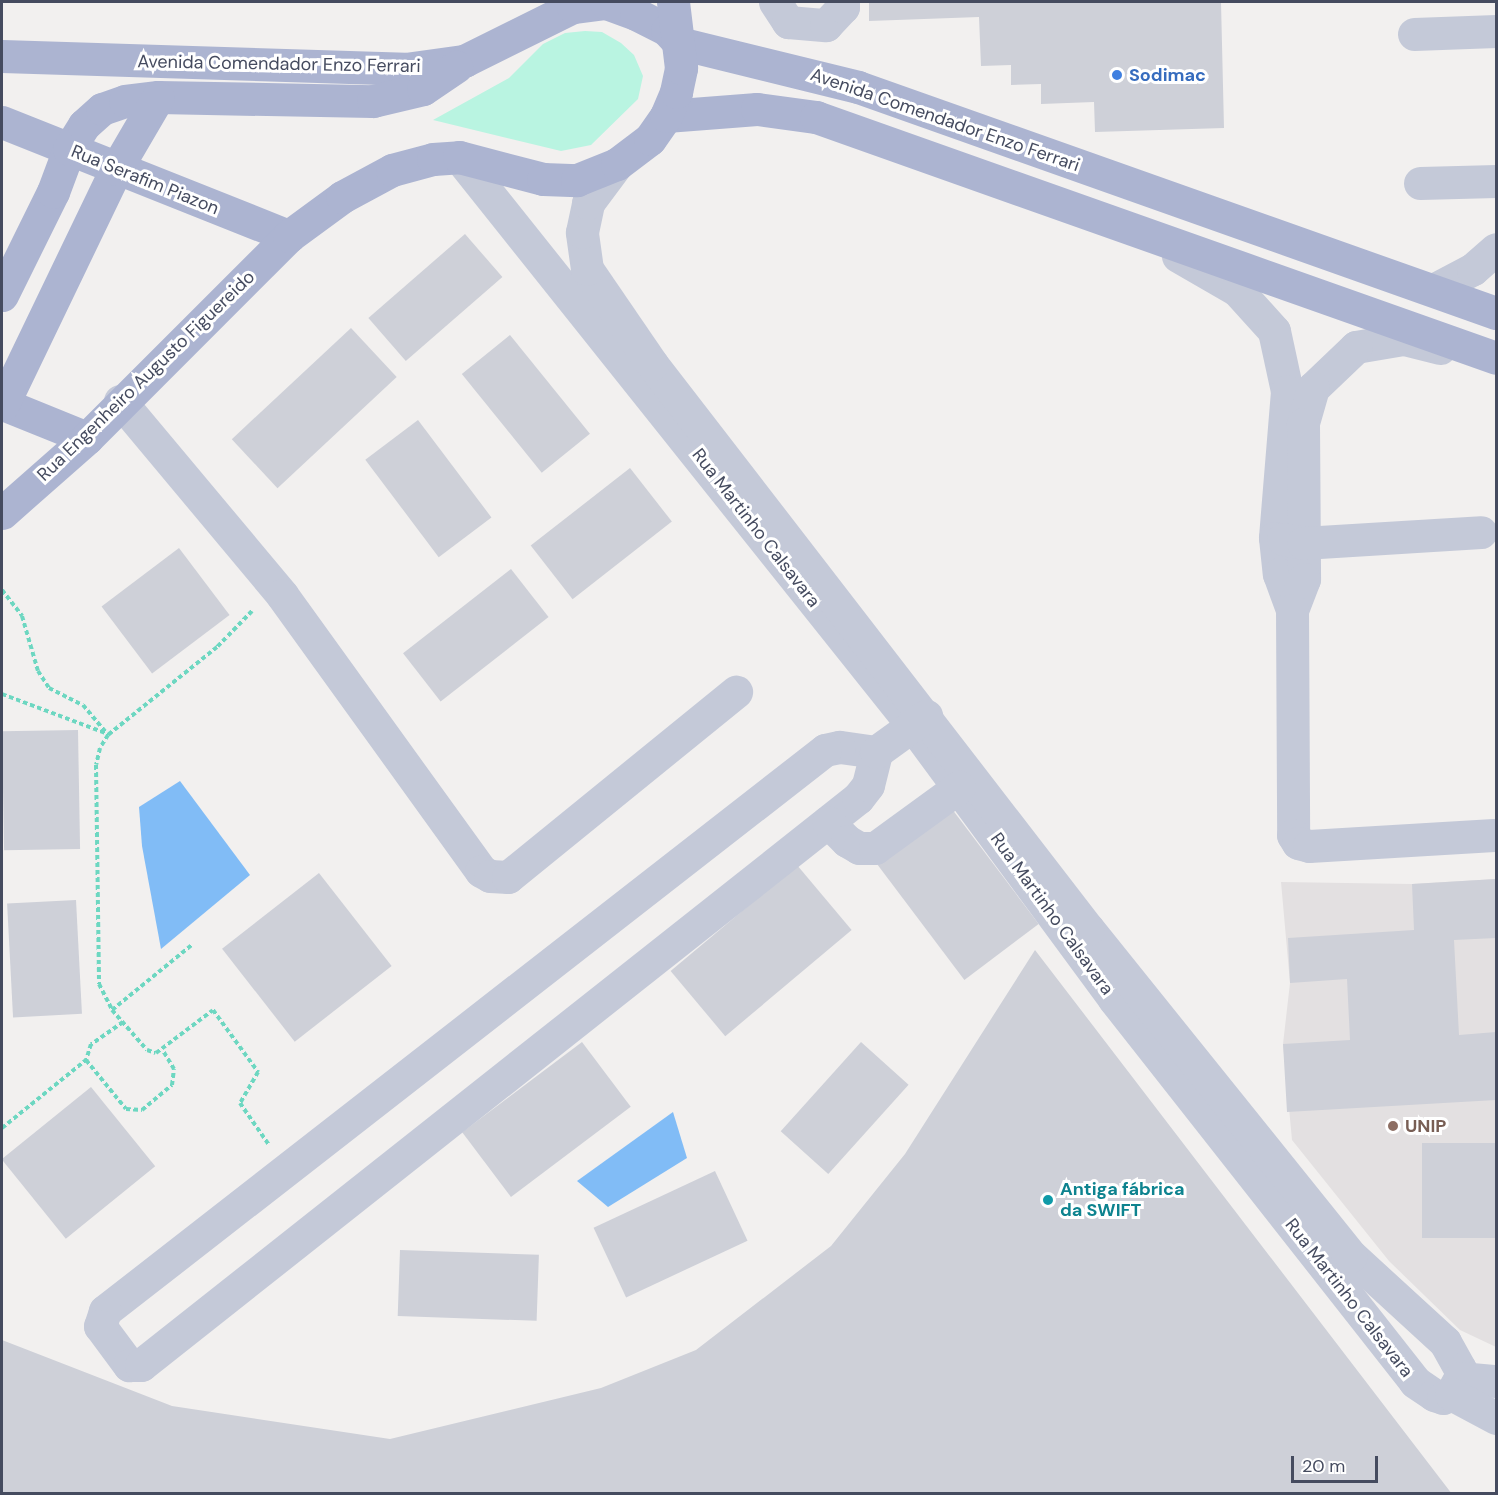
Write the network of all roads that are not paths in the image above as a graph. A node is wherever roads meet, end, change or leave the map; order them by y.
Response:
1 (528, 2) edge
2 (672, 2) edge
3 (775, 2) edge
4 (843, 2) edge
5 (1497, 31) edge
6 (1414, 34) dead end
7 (680, 43) junction
8 (2, 56) edge
9 (465, 61) junction
10 (158, 97) junction
11 (666, 116) junction
12 (2, 122) edge
13 (69, 149) junction
14 (459, 157) junction
15 (617, 164) junction
16 (116, 169) junction
17 (1497, 181) edge
18 (1420, 183) dead end
19 (1087, 212) junction
20 (290, 236) junction
21 (1497, 249) edge
22 (1433, 290) junction
23 (2, 295) edge
24 (1497, 313) edge
25 (1497, 360) edge
26 (120, 401) junction
27 (2, 404) edge
28 (87, 438) junction
29 (2, 513) edge
30 (1481, 532) dead end
31 (1289, 540) junction
32 (736, 692) dead end
33 (920, 721) junction
34 (876, 752) junction
35 (958, 787) junction
36 (828, 822) junction
37 (1494, 835) dead end
38 (1497, 1381) edge
39 (1456, 1386) junction
40 (1497, 1418) edge

1 - 9 main road
2 - 7 main road
3 - 4 street
5 - 6 street
7 - 9 main road, Avenida Comendador Enzo Ferrari
7 - 11 main road
7 - 22 main road, Avenida Comendador Enzo Ferrari
8 - 9 main road, Avenida Comendador Enzo Ferrari
9 - 10 main road
10 - 13 main road
10 - 16 main road
11 - 15 main road
11 - 19 main road, Avenida Comendador Enzo Ferrari
12 - 13 main road, Rua Serafim Piazon
13 - 16 main road, Rua Serafim Piazon
13 - 23 main road
14 - 15 main road
14 - 20 main road, Rua Engenheiro Augusto Figuereido
14 - 33 street, Rua Martinho Calsavara
15 - 33 street, Rua Martinho Calsavara
16 - 20 main road, Rua Serafim Piazon
16 - 27 main road
17 - 18 street
19 - 25 main road, Avenida Comendador Enzo Ferrari
19 - 31 street
20 - 26 main road, Rua Engenheiro Augusto Figuereido
21 - 22 street
22 - 24 main road, Avenida Comendador Enzo Ferrari
25 - 31 street
26 - 28 main road, Rua Engenheiro Augusto Figuereido
26 - 32 street
27 - 28 main road
28 - 29 main road, Rua Engenheiro Augusto Figuereido
30 - 31 street
31 - 37 street
33 - 34 street
33 - 35 street, Rua Martinho Calsavara
33 - 39 street, Rua Martinho Calsavara
34 - 36 street
34 - 36 street
35 - 36 street
35 - 39 street, Rua Martinho Calsavara
38 - 39 street
39 - 40 street

